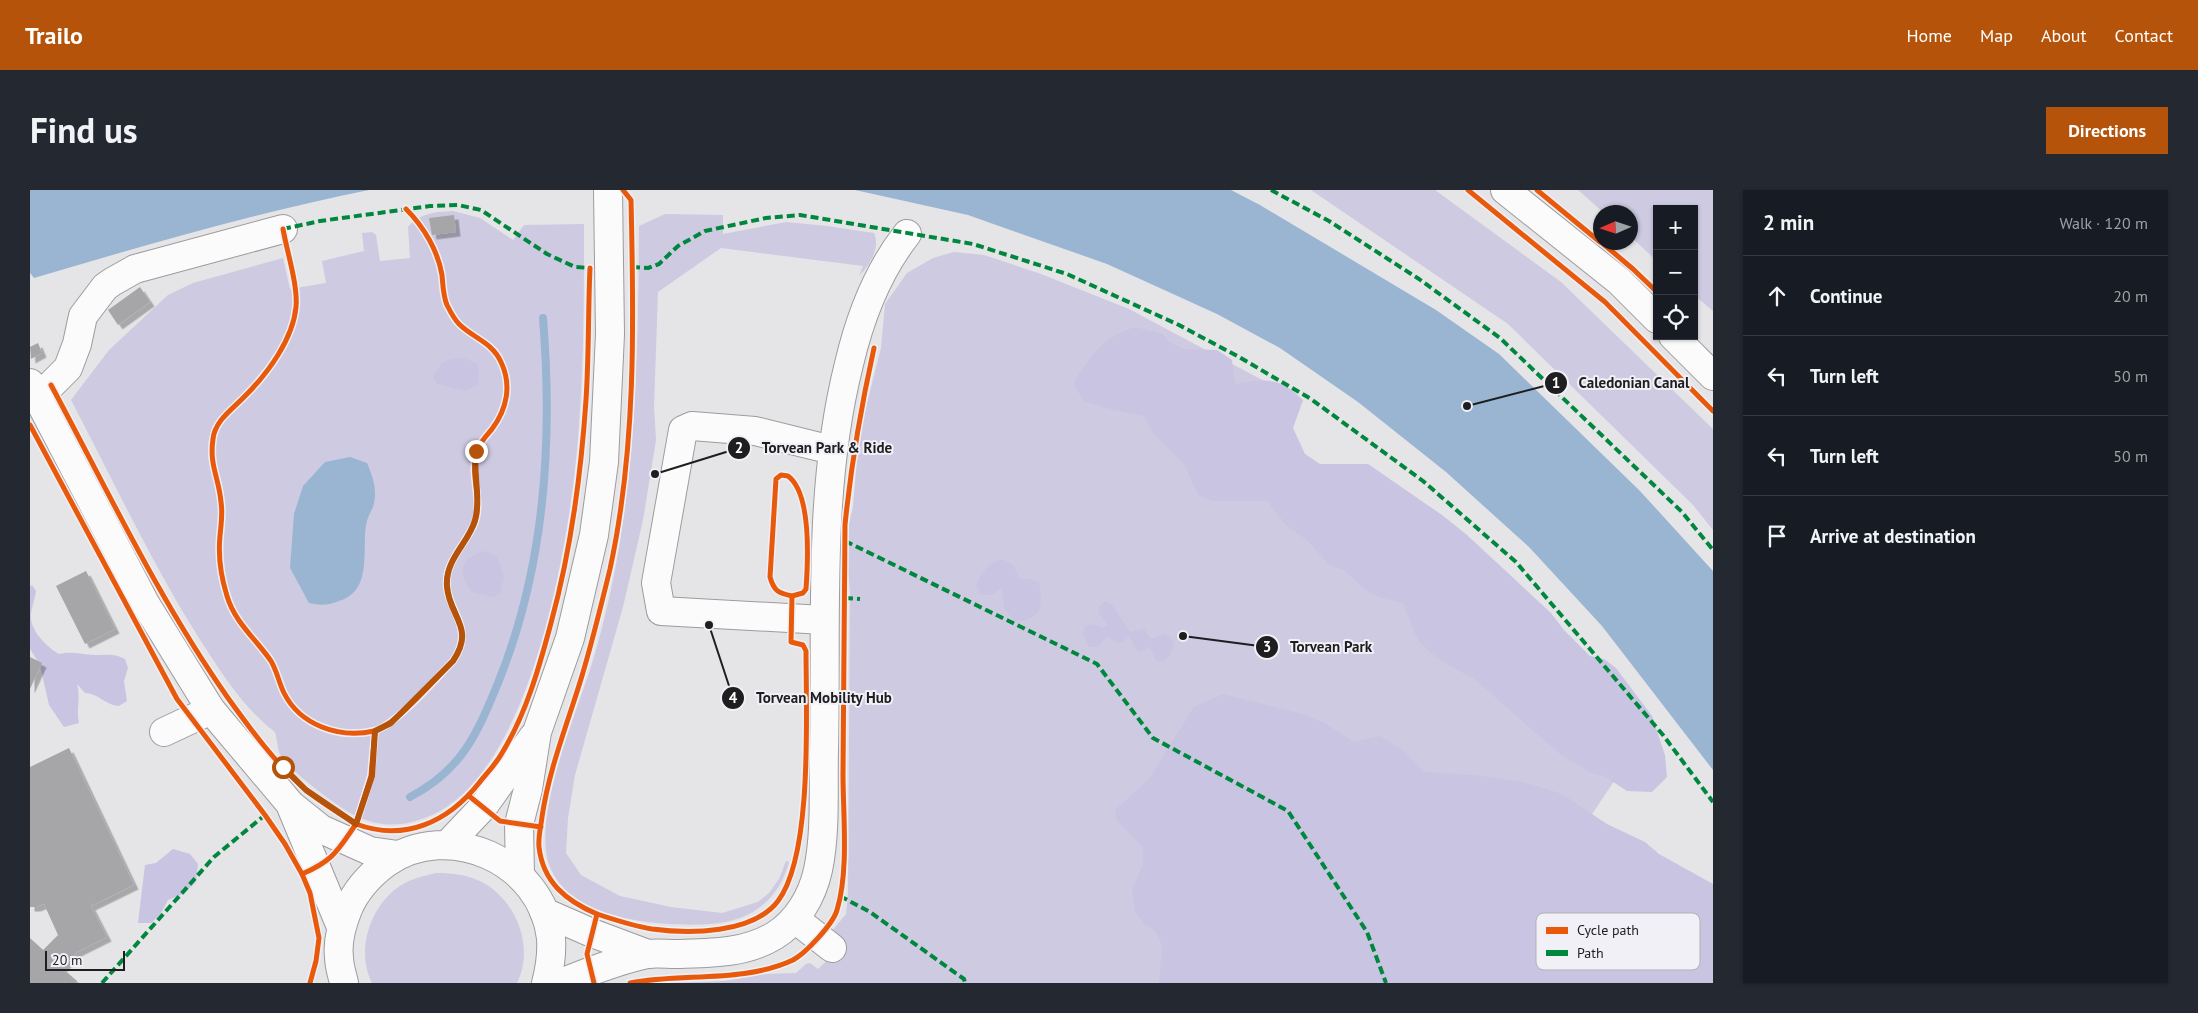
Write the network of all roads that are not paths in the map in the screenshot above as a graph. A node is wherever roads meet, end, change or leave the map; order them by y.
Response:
1 (608, 190) edge
2 (1505, 190) edge
3 (283, 229) dead end
4 (907, 234) dead end
5 (1653, 315) edge
6 (1678, 340) edge
7 (1713, 376) edge
8 (35, 400) edge
9 (832, 450) junction
10 (824, 620) junction
11 (211, 710) junction
12 (164, 732) dead end
13 (537, 732) junction
14 (291, 805) junction
15 (448, 844) junction
16 (398, 856) junction
17 (520, 875) junction
18 (544, 912) junction
19 (795, 919) junction
20 (341, 927) junction
21 (832, 948) dead end
22 (648, 954) junction
23 (344, 983) edge
24 (546, 983) edge
25 (561, 983) edge

1 - 13 main road
2 - 5 main road
3 - 8 main road
4 - 9 main road
6 - 7 main road
8 - 11 main road
9 - 10 main road
9 - 10 main road
10 - 19 main road
11 - 12 main road
11 - 14 main road
13 - 15 main road
13 - 17 main road
14 - 16 main road
14 - 20 main road
15 - 16 main road
15 - 17 main road
16 - 20 main road
17 - 18 main road
18 - 22 main road
18 - 24 main road
19 - 21 main road
19 - 22 main road
20 - 23 main road
22 - 25 main road

